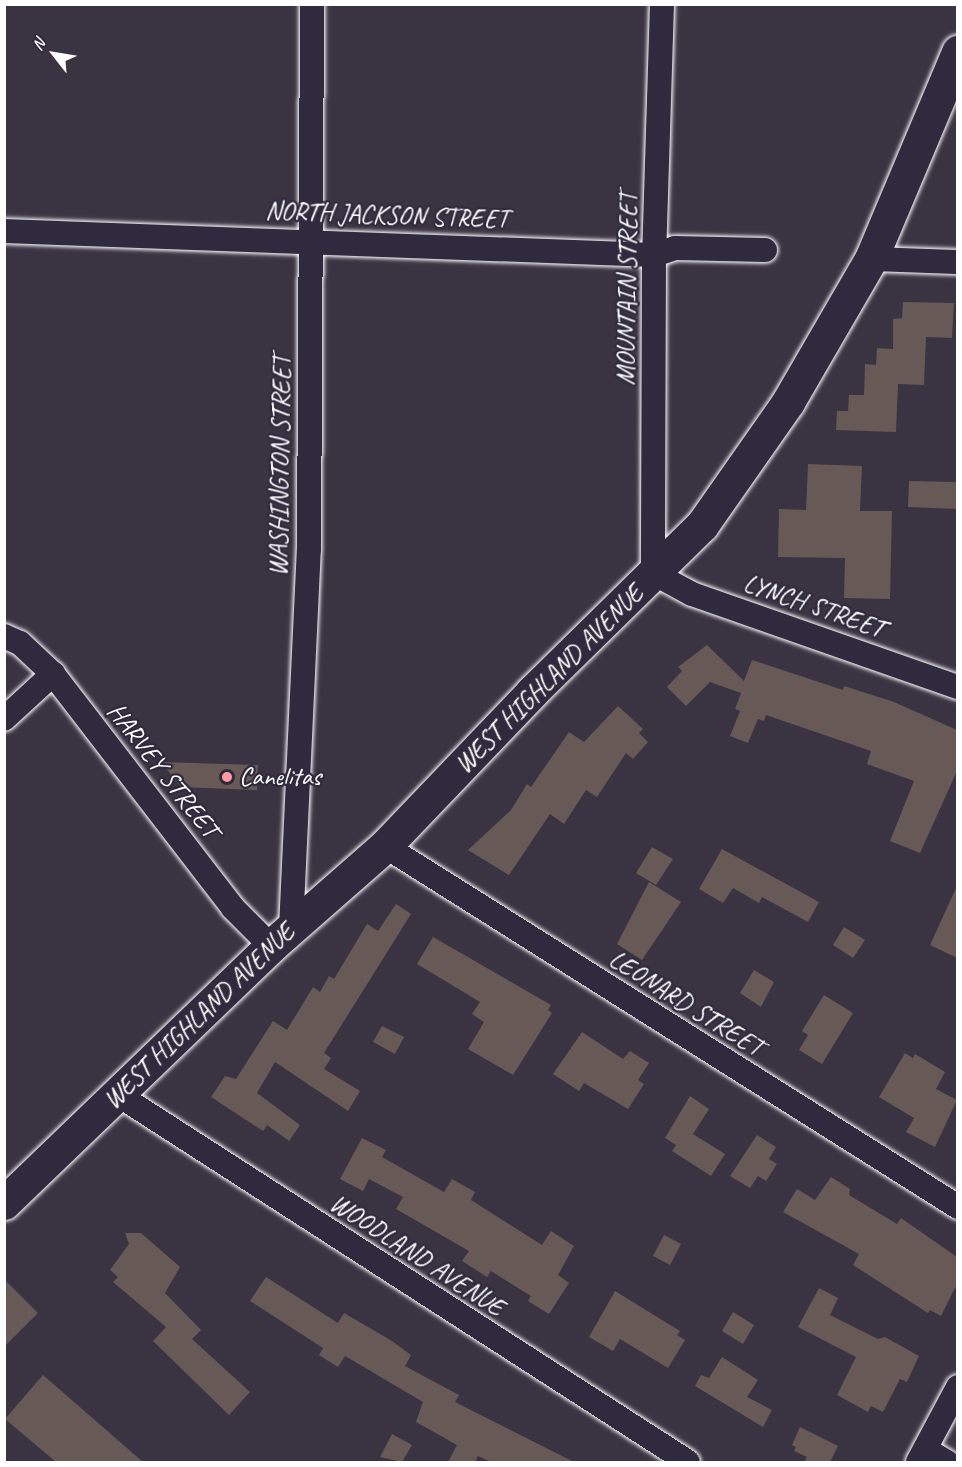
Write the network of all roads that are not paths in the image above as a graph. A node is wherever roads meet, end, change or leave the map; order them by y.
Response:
1 (312, 4) edge
2 (662, 4) edge
3 (957, 52) edge
4 (4, 231) edge
5 (310, 240) junction
6 (765, 250) dead end
7 (654, 255) junction
8 (871, 259) junction
9 (957, 262) edge
10 (653, 573) junction
11 (4, 636) edge
12 (53, 674) junction
13 (957, 687) edge
14 (4, 719) edge
15 (385, 846) junction
16 (281, 937) junction
17 (117, 1094) junction
18 (4, 1203) edge
19 (957, 1207) edge
20 (957, 1387) edge
21 (922, 1456) edge
22 (688, 1462) edge
23 (947, 1462) edge

1 - 5 street, WASHINGTON STREET
2 - 7 street, MOUNTAIN STREET
3 - 8 main road, WEST HIGHLAND AVENUE
4 - 5 street, NORTH JACKSON STREET
5 - 7 street, NORTH JACKSON STREET
5 - 16 street, WASHINGTON STREET
6 - 7 street, NORTH JACKSON STREET
7 - 10 street, MOUNTAIN STREET
8 - 9 street
8 - 10 main road, WEST HIGHLAND AVENUE
10 - 13 street, LYNCH STREET
10 - 15 main road, WEST HIGHLAND AVENUE
11 - 12 street, HARVEY STREET
12 - 14 street
12 - 16 street, HARVEY STREET
15 - 16 main road, WEST HIGHLAND AVENUE
15 - 19 street, LEONARD STREET
16 - 17 main road, WEST HIGHLAND AVENUE
17 - 18 main road, WEST HIGHLAND AVENUE
17 - 22 street, WOODLAND AVENUE
20 - 21 street
21 - 23 street

